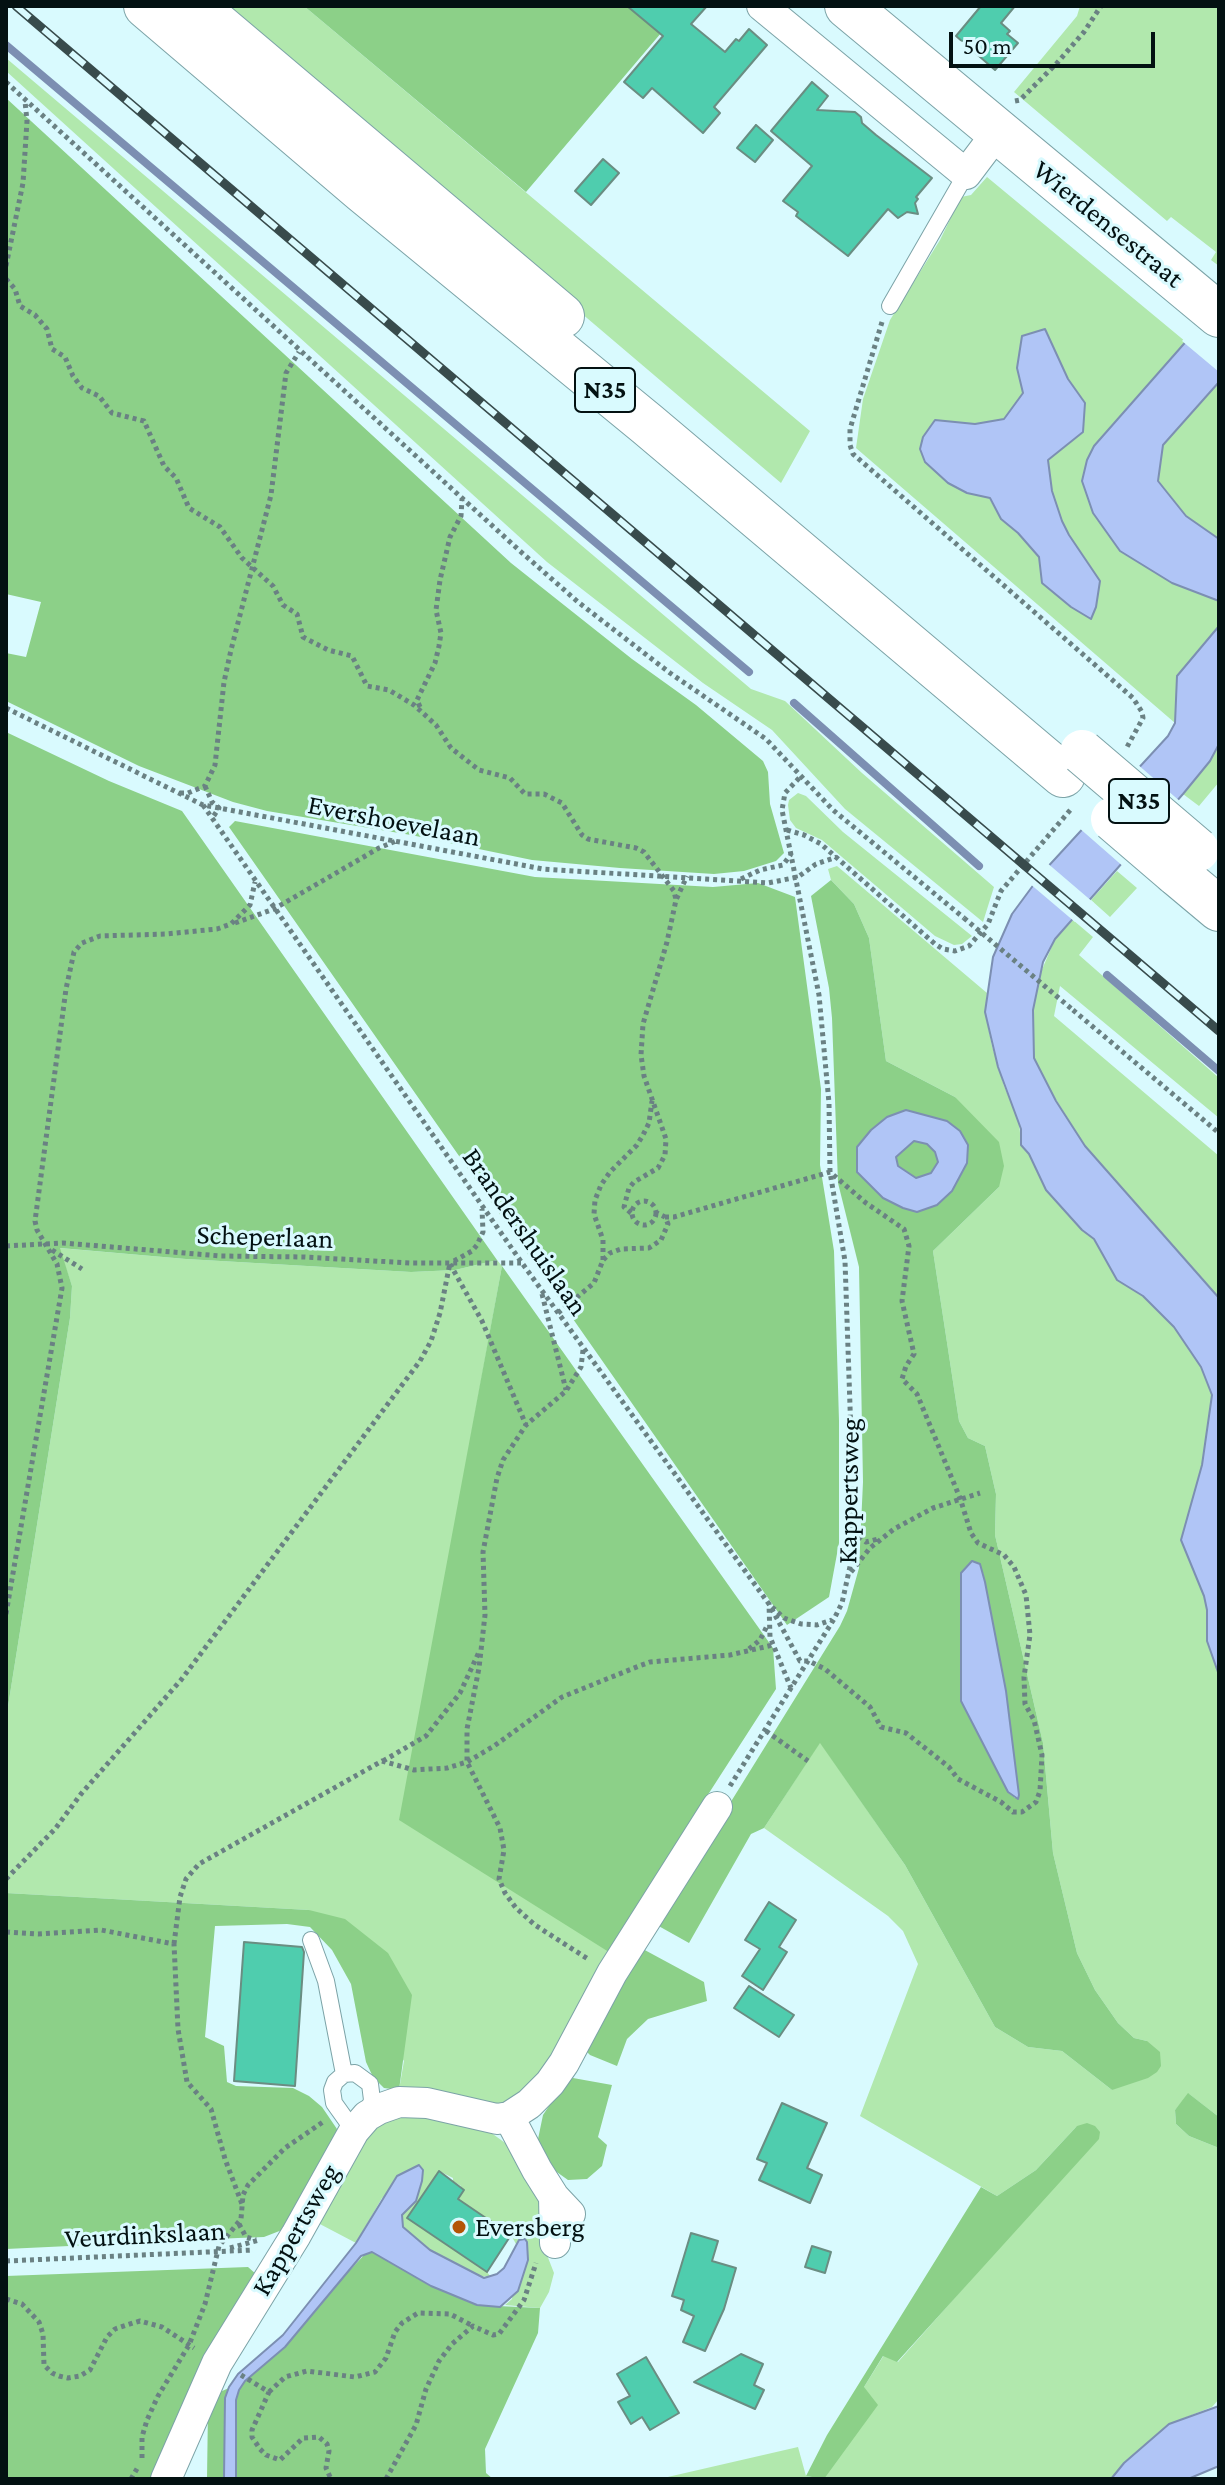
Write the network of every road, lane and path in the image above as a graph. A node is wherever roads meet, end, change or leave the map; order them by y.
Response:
1 (146, 6) edge
2 (195, 6) edge
3 (762, 6) edge
4 (847, 6) edge
5 (1101, 6) edge
6 (6, 82) edge
7 (25, 100) junction
8 (1004, 117) junction
9 (966, 174) junction
10 (6, 266) edge
11 (6, 279) edge
12 (890, 306) joint
13 (1219, 315) edge
14 (299, 352) junction
15 (462, 498) junction
16 (251, 565) junction
17 (417, 700) junction
18 (408, 701) junction
19 (6, 705) edge
20 (420, 709) junction
21 (1090, 760) junction
22 (801, 776) junction
23 (205, 786) junction
24 (176, 792) junction
25 (203, 805) junction
26 (219, 808) junction
27 (1061, 820) dead end
28 (214, 822) junction
29 (787, 830) junction
30 (397, 840) junction
31 (792, 853) junction
32 (837, 857) junction
33 (1197, 864) edge
34 (687, 876) junction
35 (662, 877) junction
36 (798, 877) junction
37 (738, 880) junction
38 (255, 882) junction
39 (676, 900) junction
40 (274, 909) junction
41 (1219, 909) edge
42 (231, 924) junction
43 (652, 1100) junction
44 (1219, 1133) edge
45 (830, 1172) junction
46 (482, 1206) junction
47 (631, 1213) junction
48 (657, 1213) junction
49 (665, 1217) junction
50 (46, 1244) junction
51 (6, 1246) edge
52 (603, 1260) junction
53 (450, 1263) junction
54 (522, 1263) junction
55 (82, 1269) dead end
56 (541, 1290) junction
57 (558, 1313) junction
58 (583, 1349) junction
59 (566, 1391) junction
60 (526, 1425) junction
61 (980, 1493) dead end
62 (960, 1498) junction
63 (852, 1528) junction
64 (883, 1537) junction
65 (848, 1577) junction
66 (769, 1604) junction
67 (6, 1614) edge
68 (770, 1619) junction
69 (834, 1619) junction
70 (482, 1645) junction
71 (773, 1645) junction
72 (745, 1652) junction
73 (809, 1661) junction
74 (792, 1689) junction
75 (766, 1731) junction
76 (382, 1761) junction
77 (808, 1761) dead end
78 (467, 1762) junction
79 (717, 1807) joint
80 (6, 1879) edge
81 (6, 1932) edge
82 (311, 1940) dead end
83 (174, 1944) junction
84 (612, 1973) junction
85 (344, 2074) junction
86 (509, 2117) junction
87 (355, 2121) junction
88 (242, 2204) junction
89 (239, 2223) junction
90 (257, 2240) dead end
91 (546, 2246) joint
92 (218, 2252) junction
93 (285, 2252) junction
94 (6, 2261) edge
95 (6, 2299) edge
96 (473, 2326) junction
97 (189, 2345) junction
98 (224, 2366) junction
99 (267, 2390) junction
100 (131, 2479) edge
101 (166, 2479) edge
102 (331, 2479) edge
103 (386, 2479) edge

1 - 21 main road, N35
2 - 21 main road, N35
3 - 9 street
4 - 8 main road, Wierdensestraat
5 - 8 path
6 - 7 path
7 - 10 path
7 - 14 path
8 - 9 street
8 - 13 main road, Wierdensestraat
9 - 12 lane
11 - 16 path
12 - 21 path
14 - 15 path
14 - 16 path
15 - 17 path
15 - 22 path
16 - 18 path
16 - 23 path
17 - 18 path
17 - 20 path
18 - 20 path
19 - 24 path, Evershoevelaan
20 - 35 path
21 - 33 main road, N35, bridge
22 - 29 path, Kappertsweg
22 - 44 path, bridge
23 - 24 path
23 - 26 path
24 - 25 path, Evershoevelaan
25 - 26 path, Evershoevelaan
25 - 28 path, Brandershuislaan
26 - 28 path
26 - 30 path, Evershoevelaan
27 - 32 path
28 - 38 path, Brandershuislaan
29 - 31 path, Kappertsweg
29 - 32 path
30 - 35 path, Evershoevelaan
30 - 40 path
31 - 36 path, Kappertsweg
31 - 37 path
32 - 36 path
33 - 41 main road, N35
34 - 35 path, Evershoevelaan
34 - 37 path, Evershoevelaan
34 - 39 path
35 - 39 path
36 - 37 path, Evershoevelaan
36 - 45 path, Kappertsweg
38 - 40 path, Brandershuislaan
38 - 42 path
39 - 43 path
40 - 42 path
40 - 46 path, Brandershuislaan
42 - 50 path
43 - 47 path
43 - 52 path
45 - 49 path
45 - 62 path
45 - 63 path, Kappertsweg
46 - 53 path
46 - 54 path, Brandershuislaan
47 - 48 path
47 - 48 path
48 - 49 path
49 - 52 path
50 - 51 path, Scheperlaan
50 - 53 path, Scheperlaan
50 - 55 path
50 - 67 path
52 - 57 path
53 - 54 path, Scheperlaan
53 - 60 path
53 - 80 path
54 - 56 path, Brandershuislaan
56 - 57 path, Brandershuislaan
56 - 59 path
57 - 58 path, Brandershuislaan
58 - 59 path
58 - 66 path, Brandershuislaan
59 - 60 path
60 - 70 path
61 - 62 path
62 - 64 path
62 - 73 path
63 - 64 path
63 - 65 path, Kappertsweg
64 - 65 path
65 - 69 path, Kappertsweg
66 - 68 path
66 - 69 path
66 - 73 path, Brandershuislaan
68 - 71 path
68 - 72 path
69 - 73 path, Kappertsweg
70 - 76 path
70 - 78 path
71 - 72 path
71 - 74 path
72 - 78 path
73 - 74 path, Kappertsweg
74 - 75 path, Kappertsweg
75 - 77 path
75 - 79 path, Kappertsweg
76 - 78 path
76 - 83 path
78 - 84 path
79 - 84 street
81 - 83 path
82 - 85 lane
83 - 88 path
84 - 86 street
85 - 87 lane
85 - 87 lane
86 - 87 street
86 - 91 street
87 - 88 path
87 - 93 street, Kappertsweg
88 - 89 path
89 - 90 path
89 - 92 path
91 - 96 path
92 - 93 path, Veurdinkslaan
92 - 94 path, Veurdinkslaan
92 - 97 path
93 - 98 street, Kappertsweg
95 - 97 path
96 - 99 path
96 - 103 path
97 - 98 path
97 - 100 path
98 - 99 path
98 - 101 street, Kappertsweg
99 - 102 path

